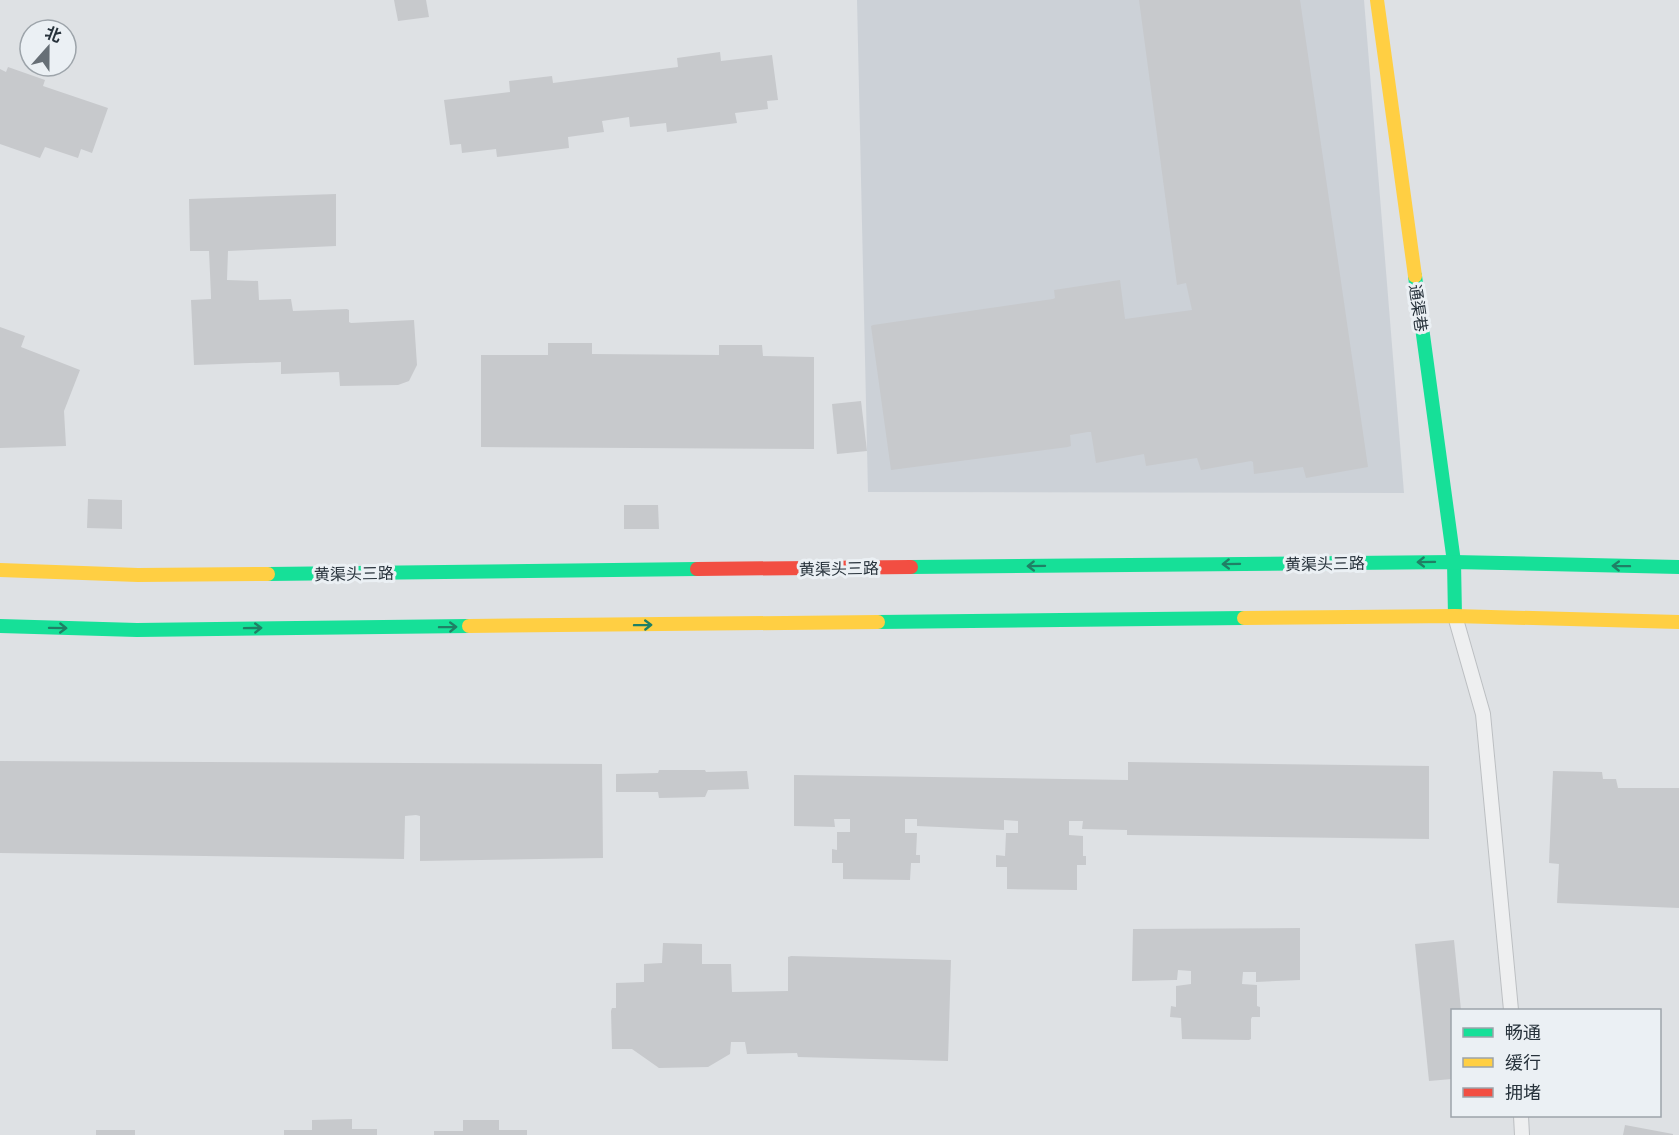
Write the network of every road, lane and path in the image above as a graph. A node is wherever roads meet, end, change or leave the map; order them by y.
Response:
1 (1377, 0) edge
2 (1454, 562) junction
3 (1679, 567) edge
4 (0, 570) edge
5 (1455, 616) junction
6 (1679, 622) edge
7 (0, 626) edge
8 (1511, 1009) edge
9 (1521, 1117) edge
10 (1522, 1135) edge

1 - 2 street, 通渠巷
3 -> 2 street, 黄渠头三路
2 -> 4 street, 黄渠头三路
2 - 5 street, 通渠巷
5 - 6 street
7 -> 5 street
5 - 8 lane
9 - 10 lane

